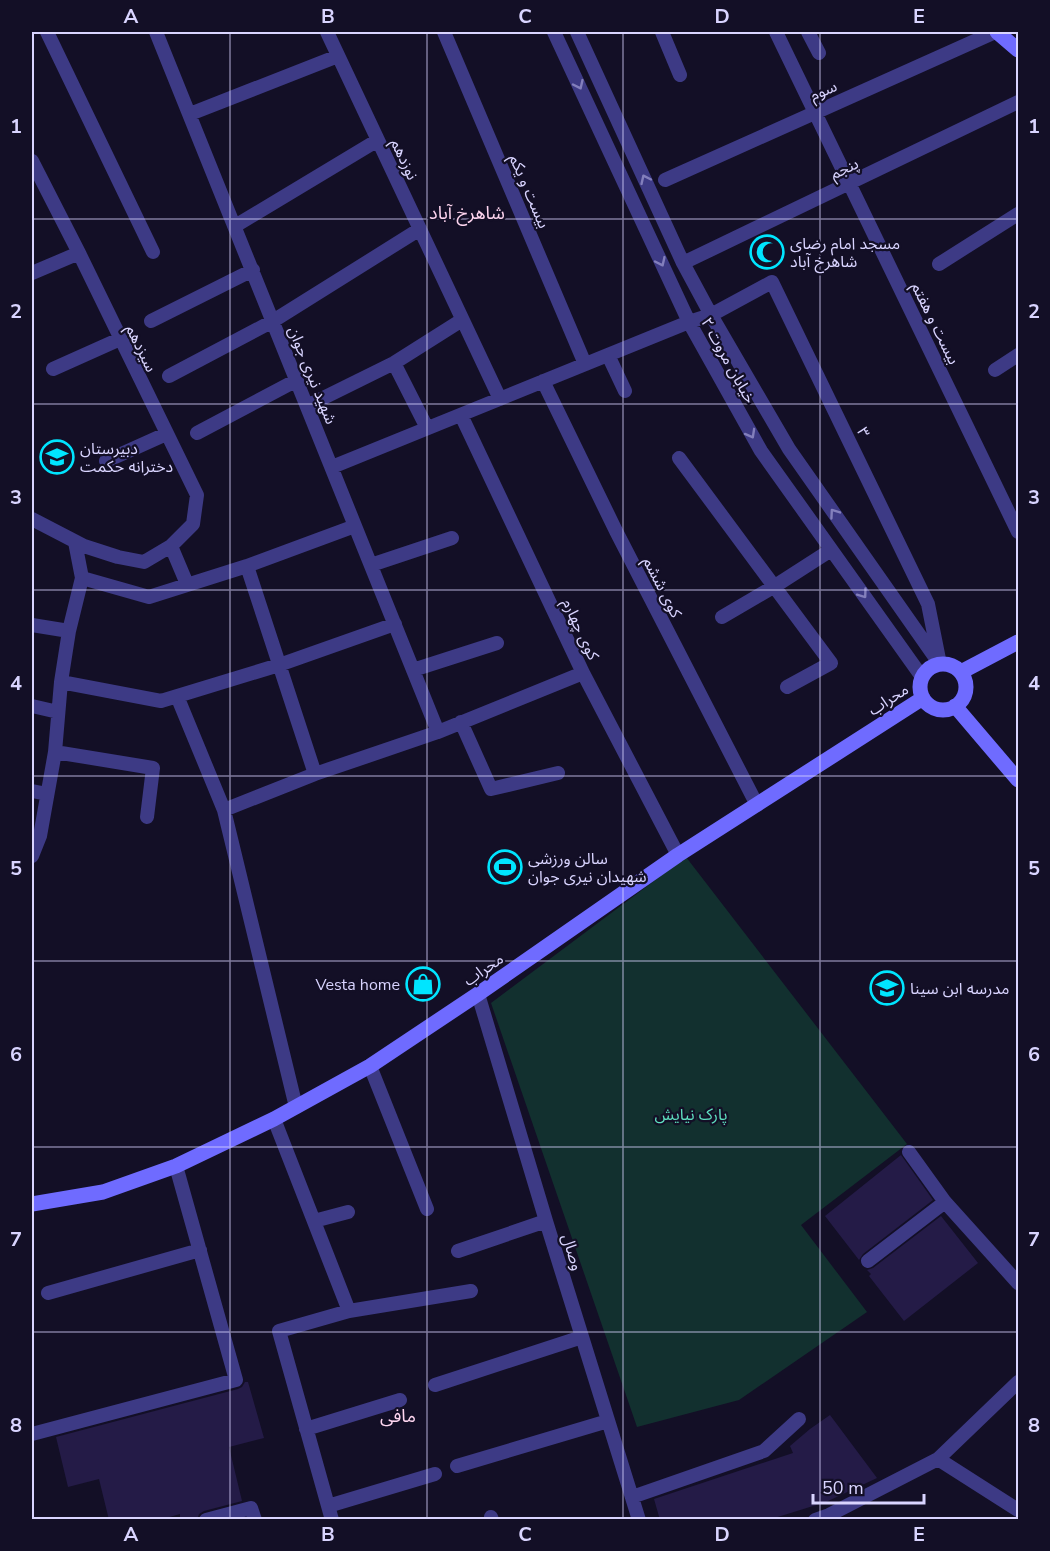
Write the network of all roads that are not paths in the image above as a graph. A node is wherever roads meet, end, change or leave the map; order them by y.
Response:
1 (46, 32) edge
2 (156, 32) edge
3 (327, 32) edge
4 (444, 32) edge
5 (554, 32) edge
6 (577, 32) edge
7 (662, 32) edge
8 (776, 32) edge
9 (808, 32) edge
10 (996, 32) edge
11 (1017, 47) edge
12 (819, 53) dead end
13 (338, 56) junction
14 (680, 75) dead end
15 (1018, 102) edge
16 (815, 112) junction
17 (190, 114) junction
18 (378, 140) junction
19 (32, 161) edge
20 (665, 180) dead end
21 (849, 184) junction
22 (1018, 214) edge
23 (235, 226) junction
24 (420, 229) junction
25 (153, 252) dead end
26 (79, 253) junction
27 (683, 263) junction
28 (939, 264) dead end
29 (252, 270) junction
30 (32, 273) edge
31 (711, 315) junction
32 (462, 320) junction
33 (152, 321) dead end
34 (273, 321) junction
35 (688, 322) junction
36 (120, 339) junction
37 (608, 355) junction
38 (1018, 355) edge
39 (394, 363) junction
40 (585, 364) junction
41 (53, 369) dead end
42 (996, 370) dead end
43 (169, 376) dead end
44 (297, 380) junction
45 (543, 381) junction
46 (625, 391) dead end
47 (500, 399) junction
48 (307, 406) junction
49 (461, 415) junction
50 (428, 428) junction
51 (197, 433) dead end
52 (166, 434) junction
53 (679, 458) dead end
54 (106, 461) dead end
55 (332, 467) junction
56 (32, 519) edge
57 (355, 526) junction
58 (1018, 532) edge
59 (452, 538) dead end
60 (75, 542) junction
61 (171, 546) junction
62 (831, 550) junction
63 (371, 565) junction
64 (247, 566) junction
65 (82, 578) junction
66 (187, 584) junction
67 (775, 586) junction
68 (722, 616) dead end
69 (395, 624) junction
70 (32, 625) edge
71 (69, 631) junction
72 (1018, 642) edge
73 (497, 643) dead end
74 (940, 664) junction
75 (279, 665) junction
76 (413, 670) junction
77 (961, 672) junction
78 (584, 673) junction
79 (922, 677) junction
80 (62, 682) junction
81 (787, 687) dead end
82 (177, 696) junction
83 (923, 698) junction
84 (32, 706) edge
85 (955, 706) junction
86 (58, 711) junction
87 (461, 722) junction
88 (438, 732) junction
89 (55, 752) junction
90 (558, 773) dead end
91 (315, 774) junction
92 (1018, 780) edge
93 (32, 791) edge
94 (47, 794) junction
95 (757, 806) junction
96 (224, 810) junction
97 (147, 818) dead end
98 (678, 855) junction
99 (32, 856) edge
100 (478, 994) junction
101 (370, 1066) junction
102 (296, 1107) junction
103 (274, 1119) junction
104 (909, 1152) dead end
105 (176, 1166) junction
106 (945, 1202) junction
107 (32, 1204) edge
108 (427, 1209) dead end
109 (348, 1212) dead end
110 (314, 1221) junction
111 (546, 1221) junction
112 (200, 1250) junction
113 (458, 1251) dead end
114 (868, 1261) dead end
115 (1018, 1283) edge
116 (471, 1291) dead end
117 (48, 1293) dead end
118 (350, 1311) junction
119 (582, 1337) junction
120 (1018, 1382) edge
121 (435, 1385) dead end
122 (400, 1400) dead end
123 (799, 1419) dead end
124 (608, 1421) junction
125 (306, 1429) junction
126 (32, 1434) edge
127 (938, 1459) junction
128 (457, 1466) dead end
129 (435, 1474) dead end
130 (632, 1497) junction
131 (1018, 1510) edge
132 (330, 1513) edge
133 (830, 1517) edge
134 (206, 1520) edge
135 (255, 1520) edge
136 (639, 1520) edge
137 (815, 1520) edge

1 - 25 street
2 - 17 street, شهید نیری جوان
3 - 13 street, نوزدهم
4 - 40 street, بیست و یکم
5 -> 35 street, خیابان مروت ۲
27 -> 6 street, خیابان مروت ۲
7 - 14 street
8 - 16 street, بیست و هفتم
9 - 12 street
10 - 11 street
10 - 16 street, سوم
13 - 17 street
13 - 18 street, نوزدهم
15 - 21 street, پنجم
16 - 20 street, سوم
16 - 21 street, بیست و هفتم
17 - 23 street, شهید نیری جوان
18 - 23 street
18 - 24 street, نوزدهم
19 - 26 street, سیزدهم
21 - 27 street, پنجم
21 - 58 street, بیست و هفتم
22 - 28 street
23 - 29 street, شهید نیری جوان
24 - 32 street, نوزدهم
24 - 34 street
26 - 30 street
26 - 36 street, سیزدهم
27 - 31 street, خیابان مروت ۲
29 - 33 street
29 - 34 street, شهید نیری جوان
31 - 35 street
74 -> 31 street, خیابان مروت ۲
31 - 74 street, ۳
32 - 39 street
32 - 47 street, نوزدهم
34 - 43 street
34 - 44 street, شهید نیری جوان
35 - 37 street
35 -> 62 street, خیابان مروت ۲
36 - 41 street
36 - 52 street, سیزدهم
37 - 40 street
37 - 46 street
38 - 42 street
39 - 48 street
39 - 50 street
40 - 45 street
44 - 48 street, شهید نیری جوان
44 - 51 street
45 - 47 street
45 - 95 street, کوی ششم
47 - 49 street
48 - 55 street, شهید نیری جوان
49 - 50 street
49 - 78 street, کوی چهارم
50 - 55 street
52 - 54 street
52 - 61 street, سیزدهم
53 - 67 street
55 - 57 street, شهید نیری جوان
56 - 60 street, سیزدهم
57 - 63 street, شهید نیری جوان
57 - 64 street
59 - 63 street
60 - 61 street, سیزدهم
60 - 65 street
61 - 66 street
62 - 67 street
62 -> 79 street, خیابان مروت ۲
63 - 69 street, شهید نیری جوان
64 - 66 street
64 - 75 street
65 - 66 street
65 - 71 street
67 - 68 street
67 - 81 street
69 - 75 street
69 - 76 street, شهید نیری جوان
70 - 71 street
71 - 80 street
72 - 77 street
73 - 76 street
74 - 77 street
74 - 79 street
75 - 82 street
75 - 91 street
76 - 88 street, شهید نیری جوان
77 - 85 street
78 - 87 street
78 - 98 street, کوی چهارم
79 - 83 street
80 - 82 street
80 - 86 street
82 - 96 street
83 - 85 street
83 - 95 street, محراب
84 - 86 street
85 - 92 street
86 - 89 street
87 - 88 street
87 - 90 street
88 - 91 street
89 - 94 street
89 - 97 street
91 - 96 street
93 - 94 street
94 - 99 street
95 - 98 street, محراب
96 - 102 street
98 - 100 street, محراب
100 - 101 street, محراب
100 - 111 street, وصال
101 - 102 street, محراب
101 - 108 street
102 - 103 street, محراب
103 - 105 street, محراب
103 - 110 street
104 - 106 street
105 - 107 street, محراب
105 - 112 street
106 - 114 street
106 - 115 street
109 - 110 street
110 - 118 street
111 - 113 street
111 - 119 street, وصال
112 - 117 street
112 - 126 street
116 - 118 street
118 - 125 street
119 - 121 street
119 - 124 street, وصال
120 - 127 street
122 - 125 street
123 - 130 street
124 - 128 street
124 - 130 street, وصال
125 - 132 street
127 - 131 street
127 - 133 street
129 - 132 street
130 - 136 street, وصال
133 - 137 street
134 - 135 street

